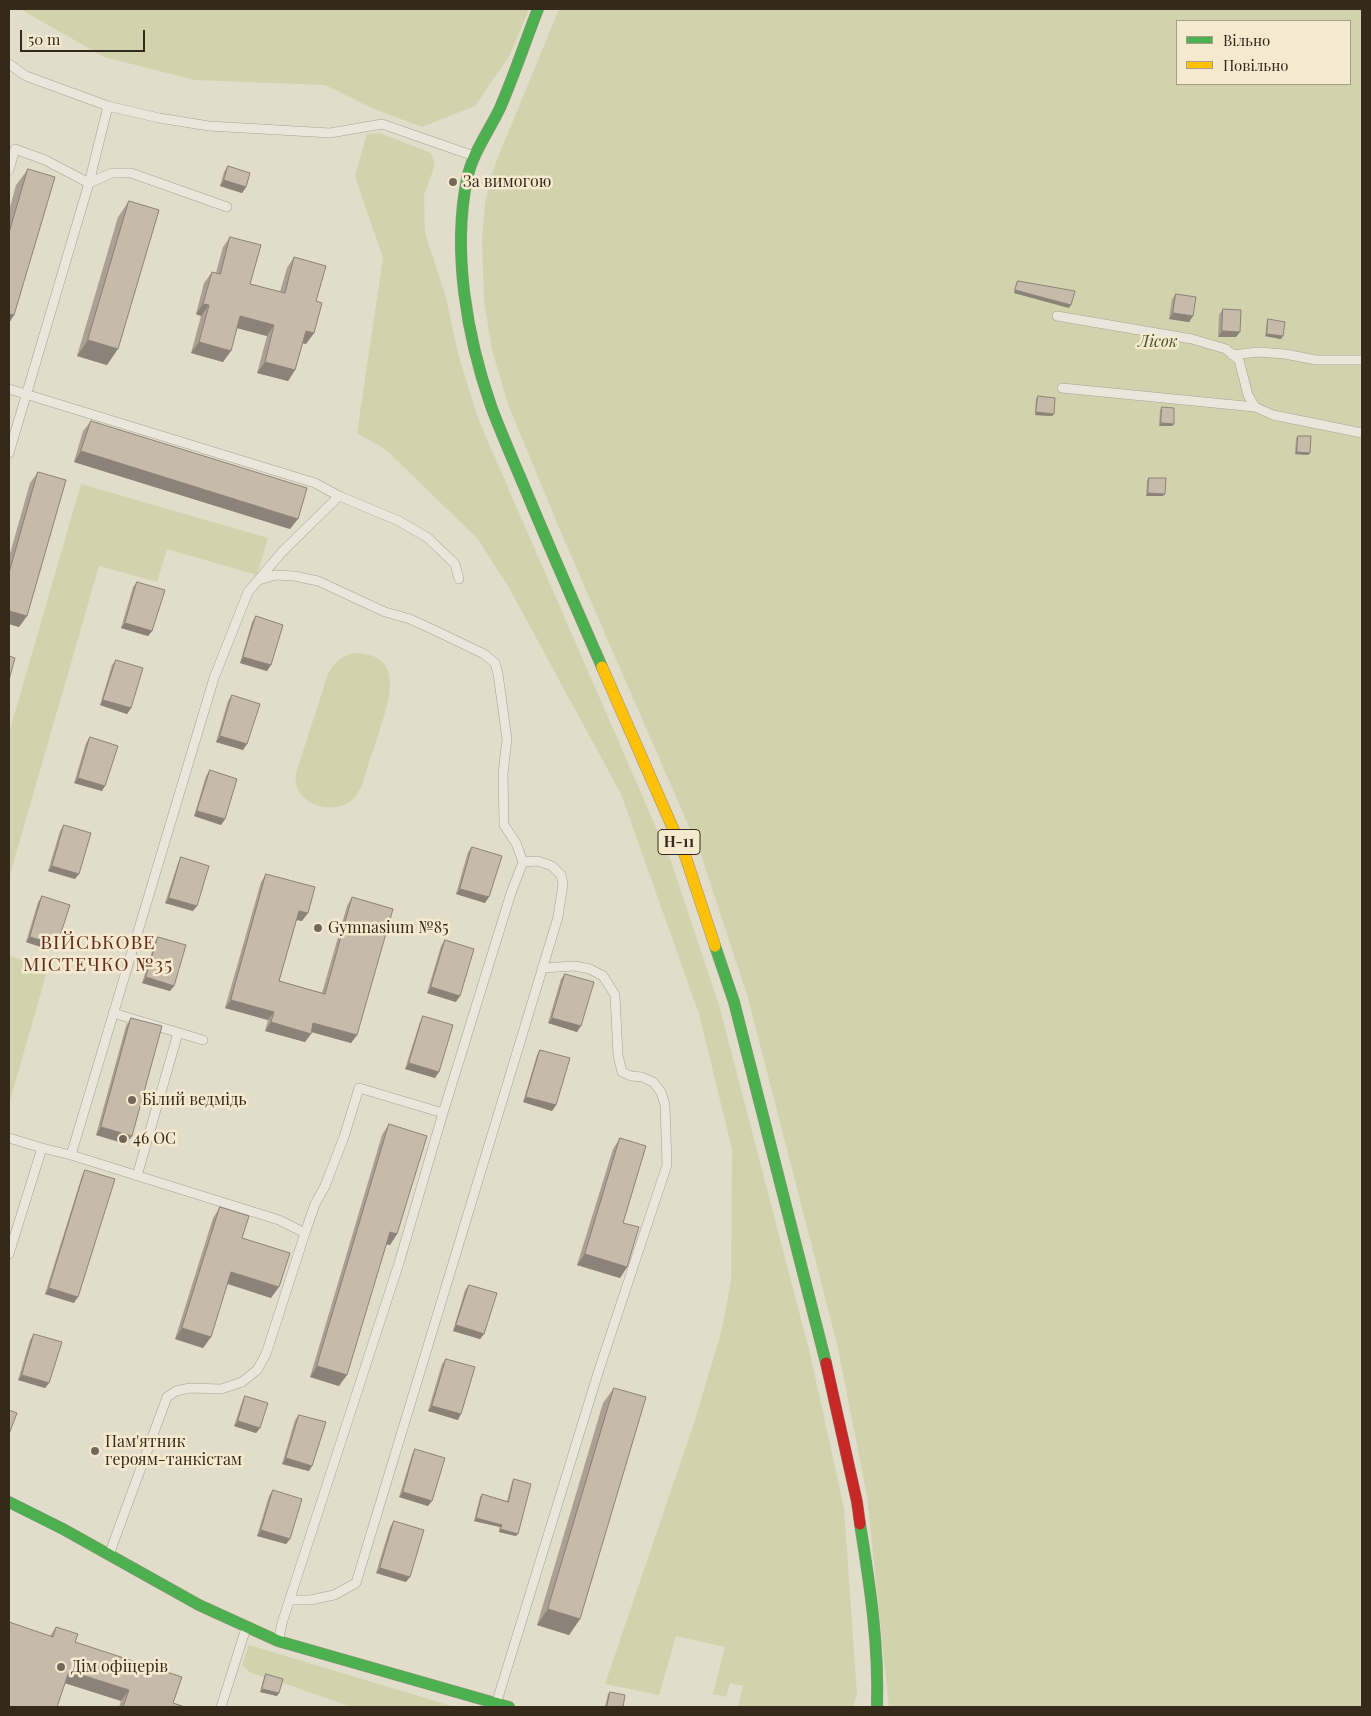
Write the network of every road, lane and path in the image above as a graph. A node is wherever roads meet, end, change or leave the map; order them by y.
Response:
1 (538, 9) edge
2 (9, 64) edge
3 (108, 106) junction
4 (475, 157) junction
5 (9, 170) edge
6 (89, 183) junction
7 (227, 207) dead end
8 (1057, 316) dead end
9 (1232, 355) junction
10 (1362, 360) edge
11 (1062, 388) dead end
12 (9, 389) edge
13 (26, 396) junction
14 (1255, 407) junction
15 (1362, 433) edge
16 (9, 453) edge
17 (339, 496) junction
18 (459, 578) dead end
19 (259, 580) junction
20 (523, 862) junction
21 (542, 968) junction
22 (113, 1013) junction
23 (178, 1033) junction
24 (203, 1040) dead end
25 (443, 1113) junction
26 (9, 1138) edge
27 (42, 1148) junction
28 (70, 1155) junction
29 (137, 1176) junction
30 (305, 1233) junction
31 (9, 1254) edge
32 (9, 1502) edge
33 (109, 1555) junction
34 (290, 1600) junction
35 (246, 1627) junction
36 (278, 1641) junction
37 (496, 1704) junction
38 (221, 1707) edge
39 (509, 1707) edge
40 (877, 1707) edge

1 - 4 main road, Н-11
2 - 3 lane
3 - 4 lane
3 - 6 lane
4 - 40 main road, Н-11
5 - 6 lane
6 - 7 lane
6 - 13 lane
8 - 9 lane
9 - 10 lane
9 - 14 lane
11 - 14 lane
12 - 13 lane
13 - 16 lane
13 - 17 lane
14 - 15 lane
17 - 18 lane
17 - 19 lane
19 - 20 lane
19 - 22 lane
20 - 21 lane
20 - 25 lane
21 - 34 lane
21 - 37 lane
22 - 23 lane
22 - 28 lane
23 - 24 lane
23 - 29 lane
25 - 30 lane
25 - 34 lane
26 - 27 lane
27 - 28 lane
27 - 31 lane
28 - 29 lane
29 - 30 lane
30 - 33 lane
32 - 33 main road
33 - 35 main road
34 - 36 lane
35 - 36 main road
35 - 38 lane
36 - 37 main road
37 - 39 main road

